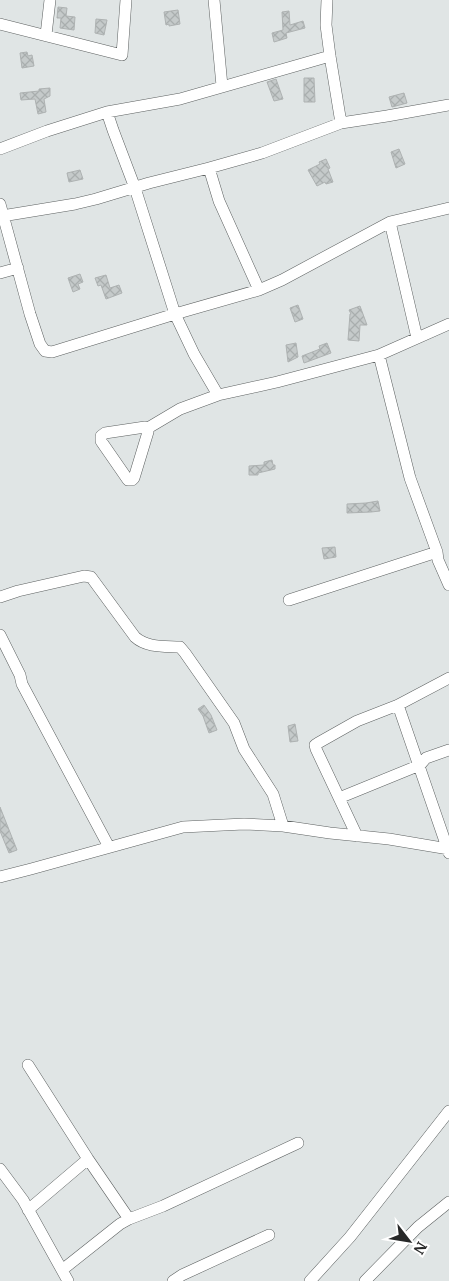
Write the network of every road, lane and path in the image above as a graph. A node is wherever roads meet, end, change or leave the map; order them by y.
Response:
1 (50, 0) edge
2 (126, 0) edge
3 (214, 0) edge
4 (328, 0) edge
5 (0, 24) edge
6 (46, 35) junction
7 (330, 56) junction
8 (222, 86) junction
9 (449, 105) edge
10 (107, 112) junction
11 (341, 123) junction
12 (0, 149) edge
13 (209, 168) junction
14 (135, 188) junction
15 (449, 208) edge
16 (1, 210) edge
17 (390, 222) junction
18 (18, 268) junction
19 (0, 273) edge
20 (259, 290) junction
21 (175, 314) junction
22 (449, 324) edge
23 (418, 338) junction
24 (379, 355) junction
25 (218, 395) junction
26 (148, 428) junction
27 (437, 552) junction
28 (449, 585) edge
29 (0, 597) edge
30 (289, 600) dead end
31 (0, 635) edge
32 (449, 678) edge
33 (398, 705) junction
34 (449, 750) edge
35 (420, 765) junction
36 (339, 798) junction
37 (283, 826) junction
38 (357, 836) junction
39 (109, 847) junction
40 (449, 850) edge
41 (0, 877) edge
42 (28, 1065) dead end
43 (449, 1111) edge
44 (298, 1143) dead end
45 (88, 1160) junction
46 (0, 1169) edge
47 (449, 1202) edge
48 (28, 1210) junction
49 (129, 1219) junction
50 (268, 1234) dead end
51 (62, 1270) junction
52 (68, 1281) edge
53 (172, 1281) edge
54 (310, 1281) edge
55 (365, 1281) edge

1 - 6 street
2 - 6 street
3 - 8 street
4 - 7 street
5 - 6 street
7 - 8 street
7 - 11 street
8 - 10 street
9 - 11 street
10 - 12 street
10 - 14 street
11 - 13 street
13 - 14 street
13 - 20 street
14 - 16 street
14 - 21 street
15 - 17 street
16 - 18 street
17 - 20 street
17 - 23 street
18 - 19 street
18 - 21 street
20 - 21 street
21 - 25 street
22 - 23 street
23 - 24 street
24 - 25 street
24 - 27 street
25 - 26 street
26 - 26 street
27 - 28 street
27 - 30 street
29 - 37 street
31 - 39 street
32 - 33 street
33 - 35 street
33 - 36 street
34 - 35 street
35 - 36 street
35 - 40 street
36 - 38 street
37 - 38 street
37 - 39 street
38 - 40 street
39 - 41 street
42 - 45 street
43 - 54 street
44 - 49 street
45 - 48 street
45 - 49 street
46 - 48 street
47 - 55 street
48 - 51 street
49 - 51 street
50 - 53 street
51 - 52 street

